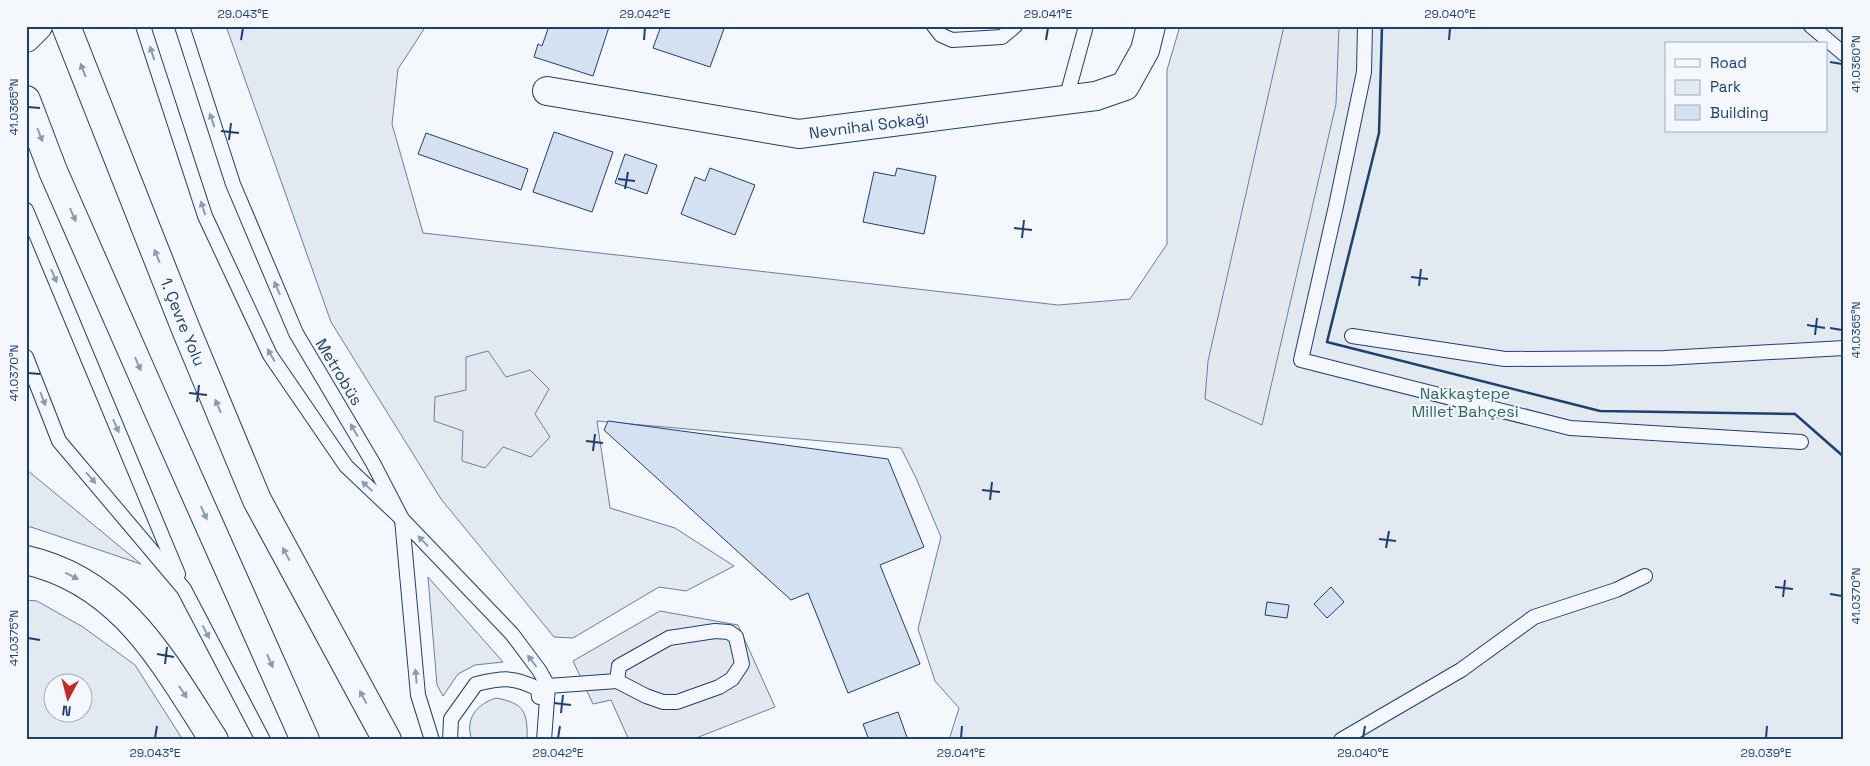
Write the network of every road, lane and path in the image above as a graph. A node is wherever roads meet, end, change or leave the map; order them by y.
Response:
1 (38, 26) edge
2 (66, 26) edge
3 (143, 26) edge
4 (182, 26) edge
5 (934, 26) edge
6 (1015, 26) edge
7 (1086, 26) edge
8 (1152, 26) edge
9 (1365, 26) edge
10 (1811, 26) edge
11 (26, 38) edge
12 (1844, 54) edge
13 (547, 91) dead end
14 (1066, 99) junction
15 (26, 100) edge
16 (27, 212) edge
17 (1352, 336) dead end
18 (1844, 348) edge
19 (26, 357) edge
20 (1801, 442) dead end
21 (402, 519) junction
22 (26, 560) edge
23 (1645, 576) dead end
24 (184, 589) junction
25 (617, 681) junction
26 (543, 687) junction
27 (214, 740) edge
28 (263, 740) edge
29 (305, 740) edge
30 (386, 740) edge
31 (432, 740) edge
32 (450, 740) edge
33 (544, 740) edge
34 (1341, 740) edge

1 - 11 main road
30 -> 2 main road, 1. Çevre Yolu
21 -> 3 lane
21 -> 4 lane, Metrobüs
5 - 6 lane
7 - 14 lane
8 - 14 main road, Nevnihal Sokağı
9 - 20 lane
10 - 12 lane
13 - 14 main road, Nevnihal Sokağı
15 -> 29 main road
16 -> 24 lane
17 - 18 lane
19 -> 24 lane
26 -> 21 lane
31 -> 21 lane, Metrobüs
22 -> 27 main road
23 - 34 lane
24 -> 28 lane
25 - 25 lane
25 - 26 lane
26 - 32 lane
26 - 33 lane

